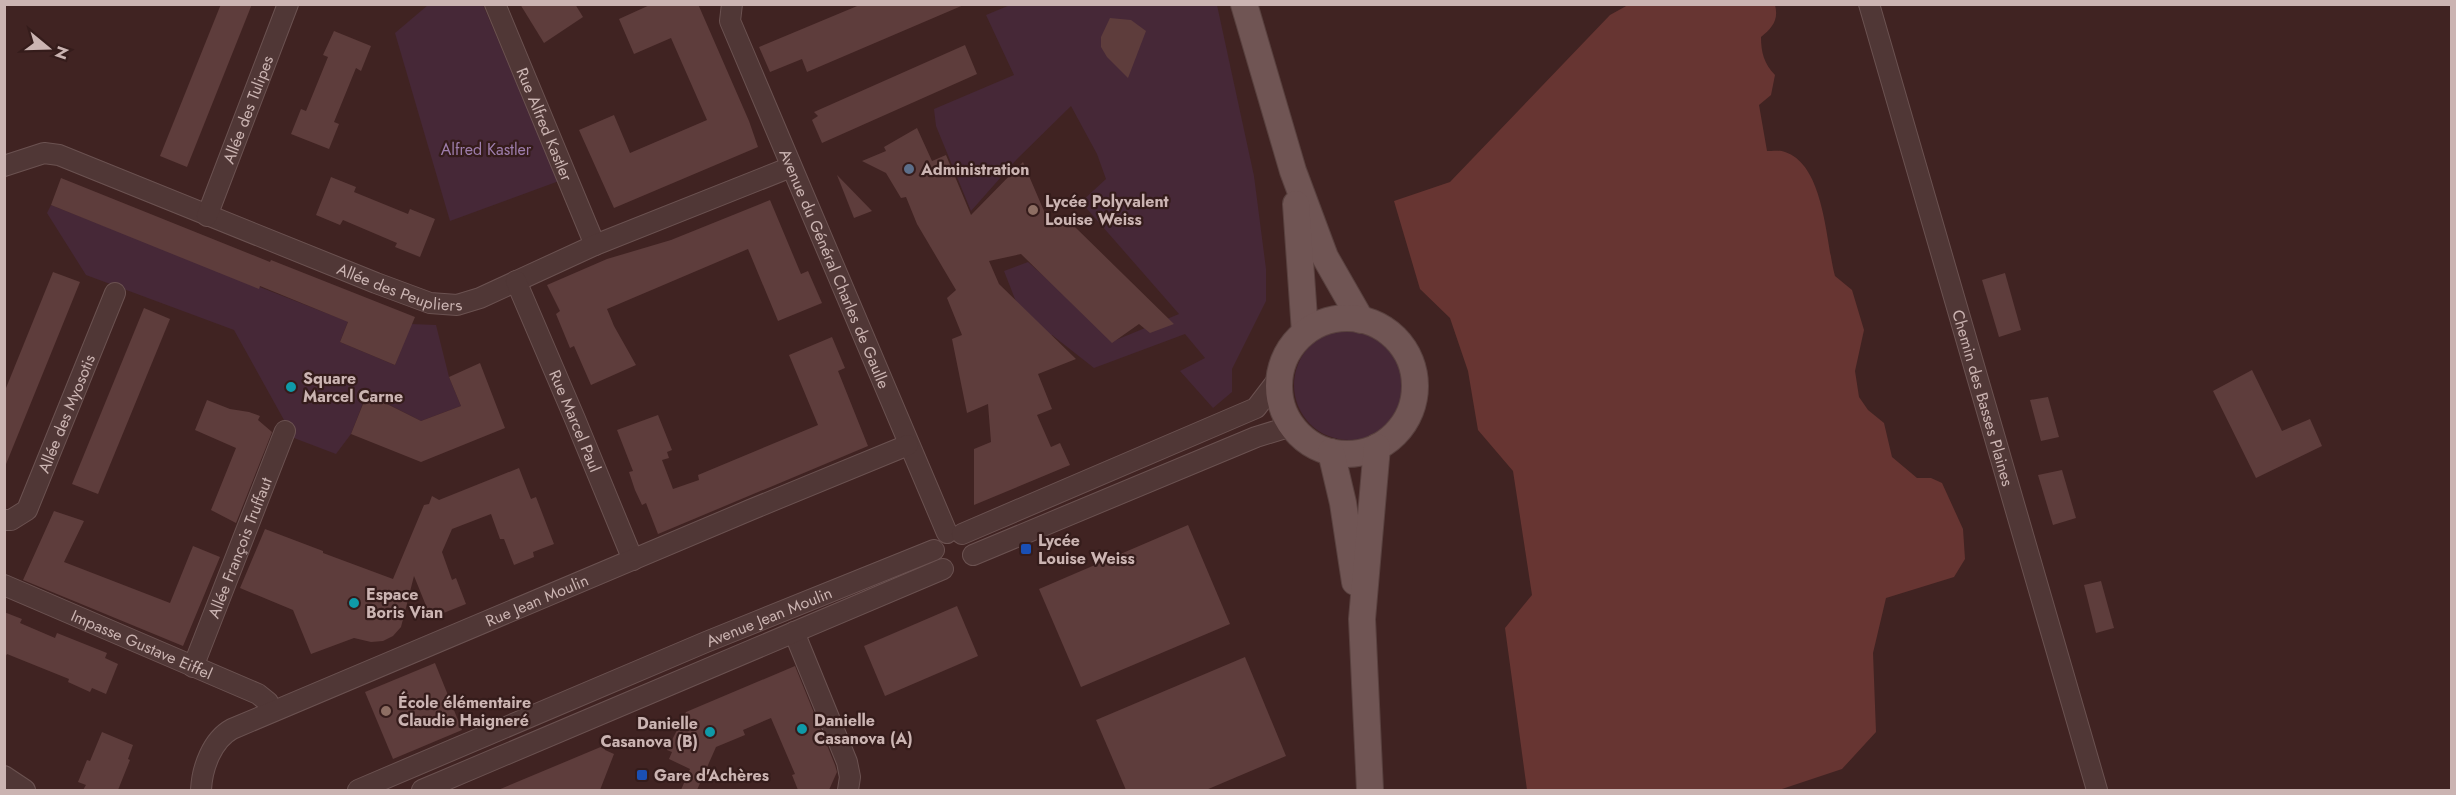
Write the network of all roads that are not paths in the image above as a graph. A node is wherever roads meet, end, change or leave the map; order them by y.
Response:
1 (288, 4) edge
2 (495, 4) edge
3 (732, 4) edge
4 (1244, 4) edge
5 (1869, 4) edge
6 (4, 166) edge
7 (791, 166) junction
8 (1293, 171) junction
9 (207, 216) junction
10 (595, 245) junction
11 (516, 281) junction
12 (115, 293) dead end
13 (1361, 320) junction
14 (1305, 332) junction
15 (1280, 378) junction
16 (1292, 426) junction
17 (285, 431) dead end
18 (908, 445) junction
19 (1377, 447) junction
20 (1332, 452) junction
21 (4, 520) edge
22 (955, 534) junction
23 (934, 550) junction
24 (974, 555) junction
25 (633, 560) junction
26 (943, 569) junction
27 (4, 585) edge
28 (1362, 619) junction
29 (794, 632) junction
30 (193, 667) junction
31 (603, 687) junction
32 (614, 709) junction
33 (272, 711) junction
34 (4, 776) edge
35 (25, 790) edge
36 (201, 790) edge
37 (358, 790) edge
38 (422, 790) edge
39 (848, 790) edge
40 (1370, 790) edge
41 (2097, 790) edge

1 - 9 street, Allée des Tulipes
2 - 10 street, Rue Alfred Kastler
3 - 7 street, Avenue du Général Charles de Gaulle
4 - 8 main road
5 - 41 street, Chemin des Basses Plaines
6 - 9 street, Allée des Peupliers
7 - 10 street, Allée des Peupliers
7 - 18 street, Avenue du Général Charles de Gaulle
8 - 13 main road
8 - 14 main road
9 - 11 street, Allée des Peupliers
10 - 11 street, Allée des Peupliers
11 - 25 street, Rue Marcel Paul
12 - 21 street, Allée des Myosotis
13 - 14 main road
13 - 19 main road
14 - 15 main road
15 - 16 main road
15 - 22 street
16 - 20 main road
16 - 24 street
17 - 30 street, Allée François Truffaut
18 - 22 street, Avenue du Général Charles de Gaulle
18 - 25 street, Rue Jean Moulin
19 - 20 main road
19 - 28 main road
20 - 28 main road
22 - 23 street
22 - 24 street, Avenue du Général Charles de Gaulle
23 - 26 street
23 - 31 street, Avenue Jean Moulin
24 - 26 street
25 - 33 street, Rue Jean Moulin
26 - 29 street, Avenue Jean Moulin
27 - 30 street, Impasse Gustave Eiffel
28 - 40 main road
29 - 32 street, Avenue Jean Moulin
29 - 39 street
30 - 33 street, Impasse Gustave Eiffel
31 - 32 street
31 - 37 street, Avenue Jean Moulin
32 - 38 street, Avenue Jean Moulin
33 - 36 street, Rue Jean Moulin
34 - 35 street

